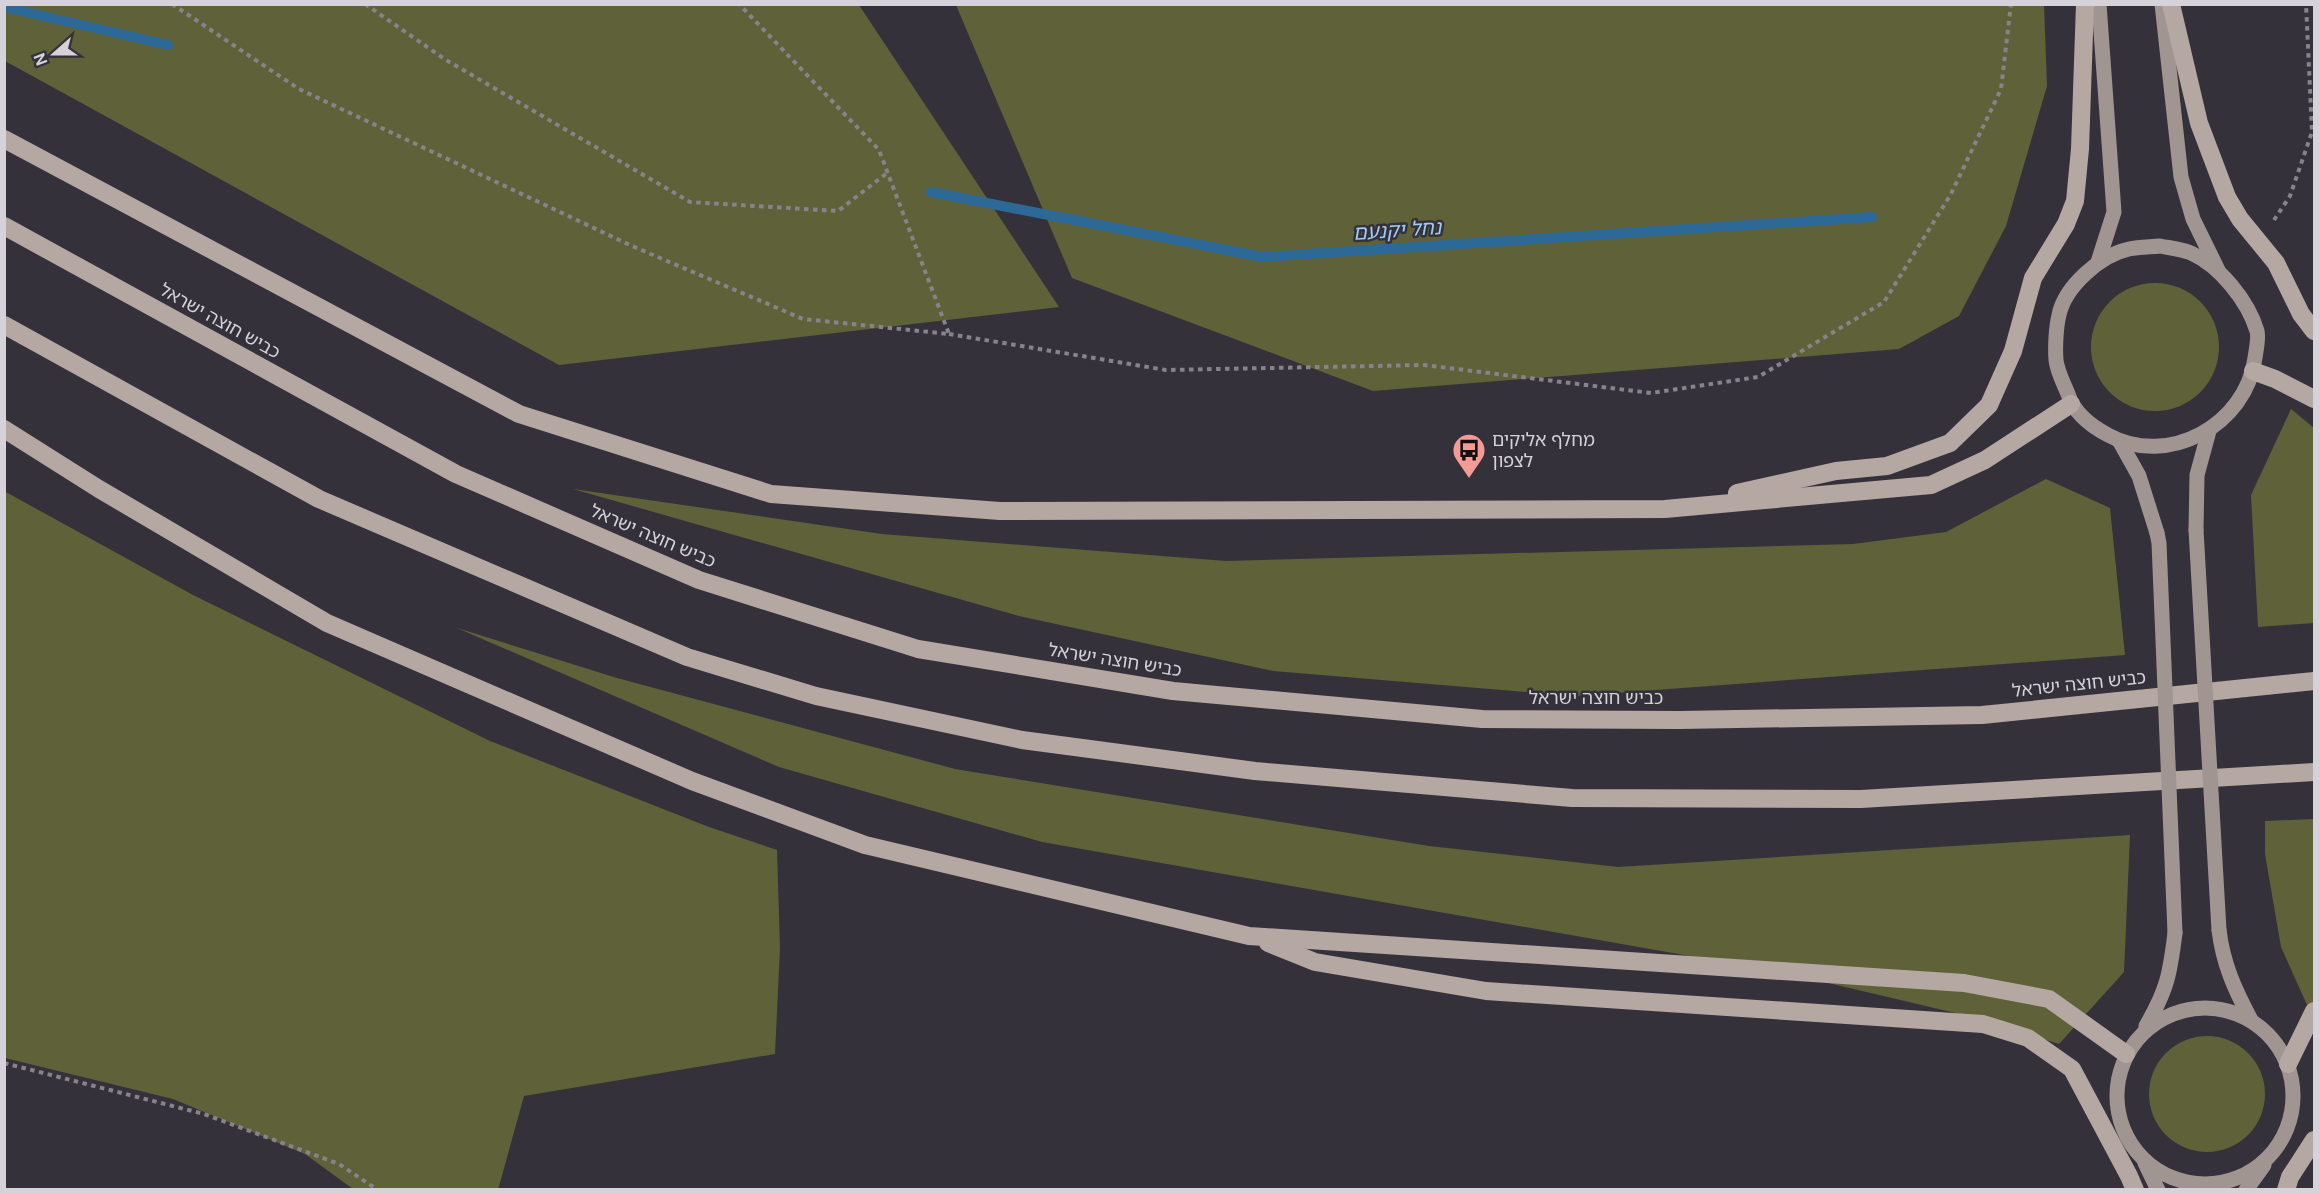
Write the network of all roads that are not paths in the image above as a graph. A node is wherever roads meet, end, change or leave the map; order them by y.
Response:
1 (2085, 4) edge
2 (2099, 4) edge
3 (2162, 4) edge
4 (2171, 4) edge
5 (4, 139) edge
6 (4, 226) edge
7 (2098, 262) junction
8 (2218, 270) junction
9 (4, 325) edge
10 (2314, 331) edge
11 (2253, 371) junction
12 (2314, 399) edge
13 (2071, 405) junction
14 (4, 429) edge
15 (2209, 431) junction
16 (2120, 442) junction
17 (1665, 509) junction
18 (2314, 681) edge
19 (2314, 772) edge
20 (1250, 936) junction
21 (2314, 1011) edge
22 (2251, 1020) junction
23 (2142, 1031) junction
24 (2126, 1054) junction
25 (2288, 1064) junction
26 (2314, 1140) edge
27 (2276, 1148) junction
28 (2143, 1160) junction
29 (2135, 1190) edge
30 (2158, 1190) edge
31 (2246, 1190) edge
32 (2286, 1190) edge

1 - 17 highway
2 - 7 main road
3 - 8 main road
4 - 10 highway
5 - 17 highway
6 - 18 highway, כביש חוצה ישראל
7 - 8 main road
7 - 13 main road
8 - 11 main road
9 - 19 highway
11 - 12 highway
11 - 15 main road
13 - 16 main road
13 - 17 highway
14 - 20 highway
15 - 16 main road
15 - 22 main road, bridge
16 - 23 main road, bridge
20 - 24 highway
20 - 29 highway
21 - 25 highway
22 - 23 main road
22 - 25 main road
23 - 24 main road
24 - 28 main road
25 - 27 main road
26 - 32 highway
27 - 28 main road
27 - 31 main road
28 - 30 main road

